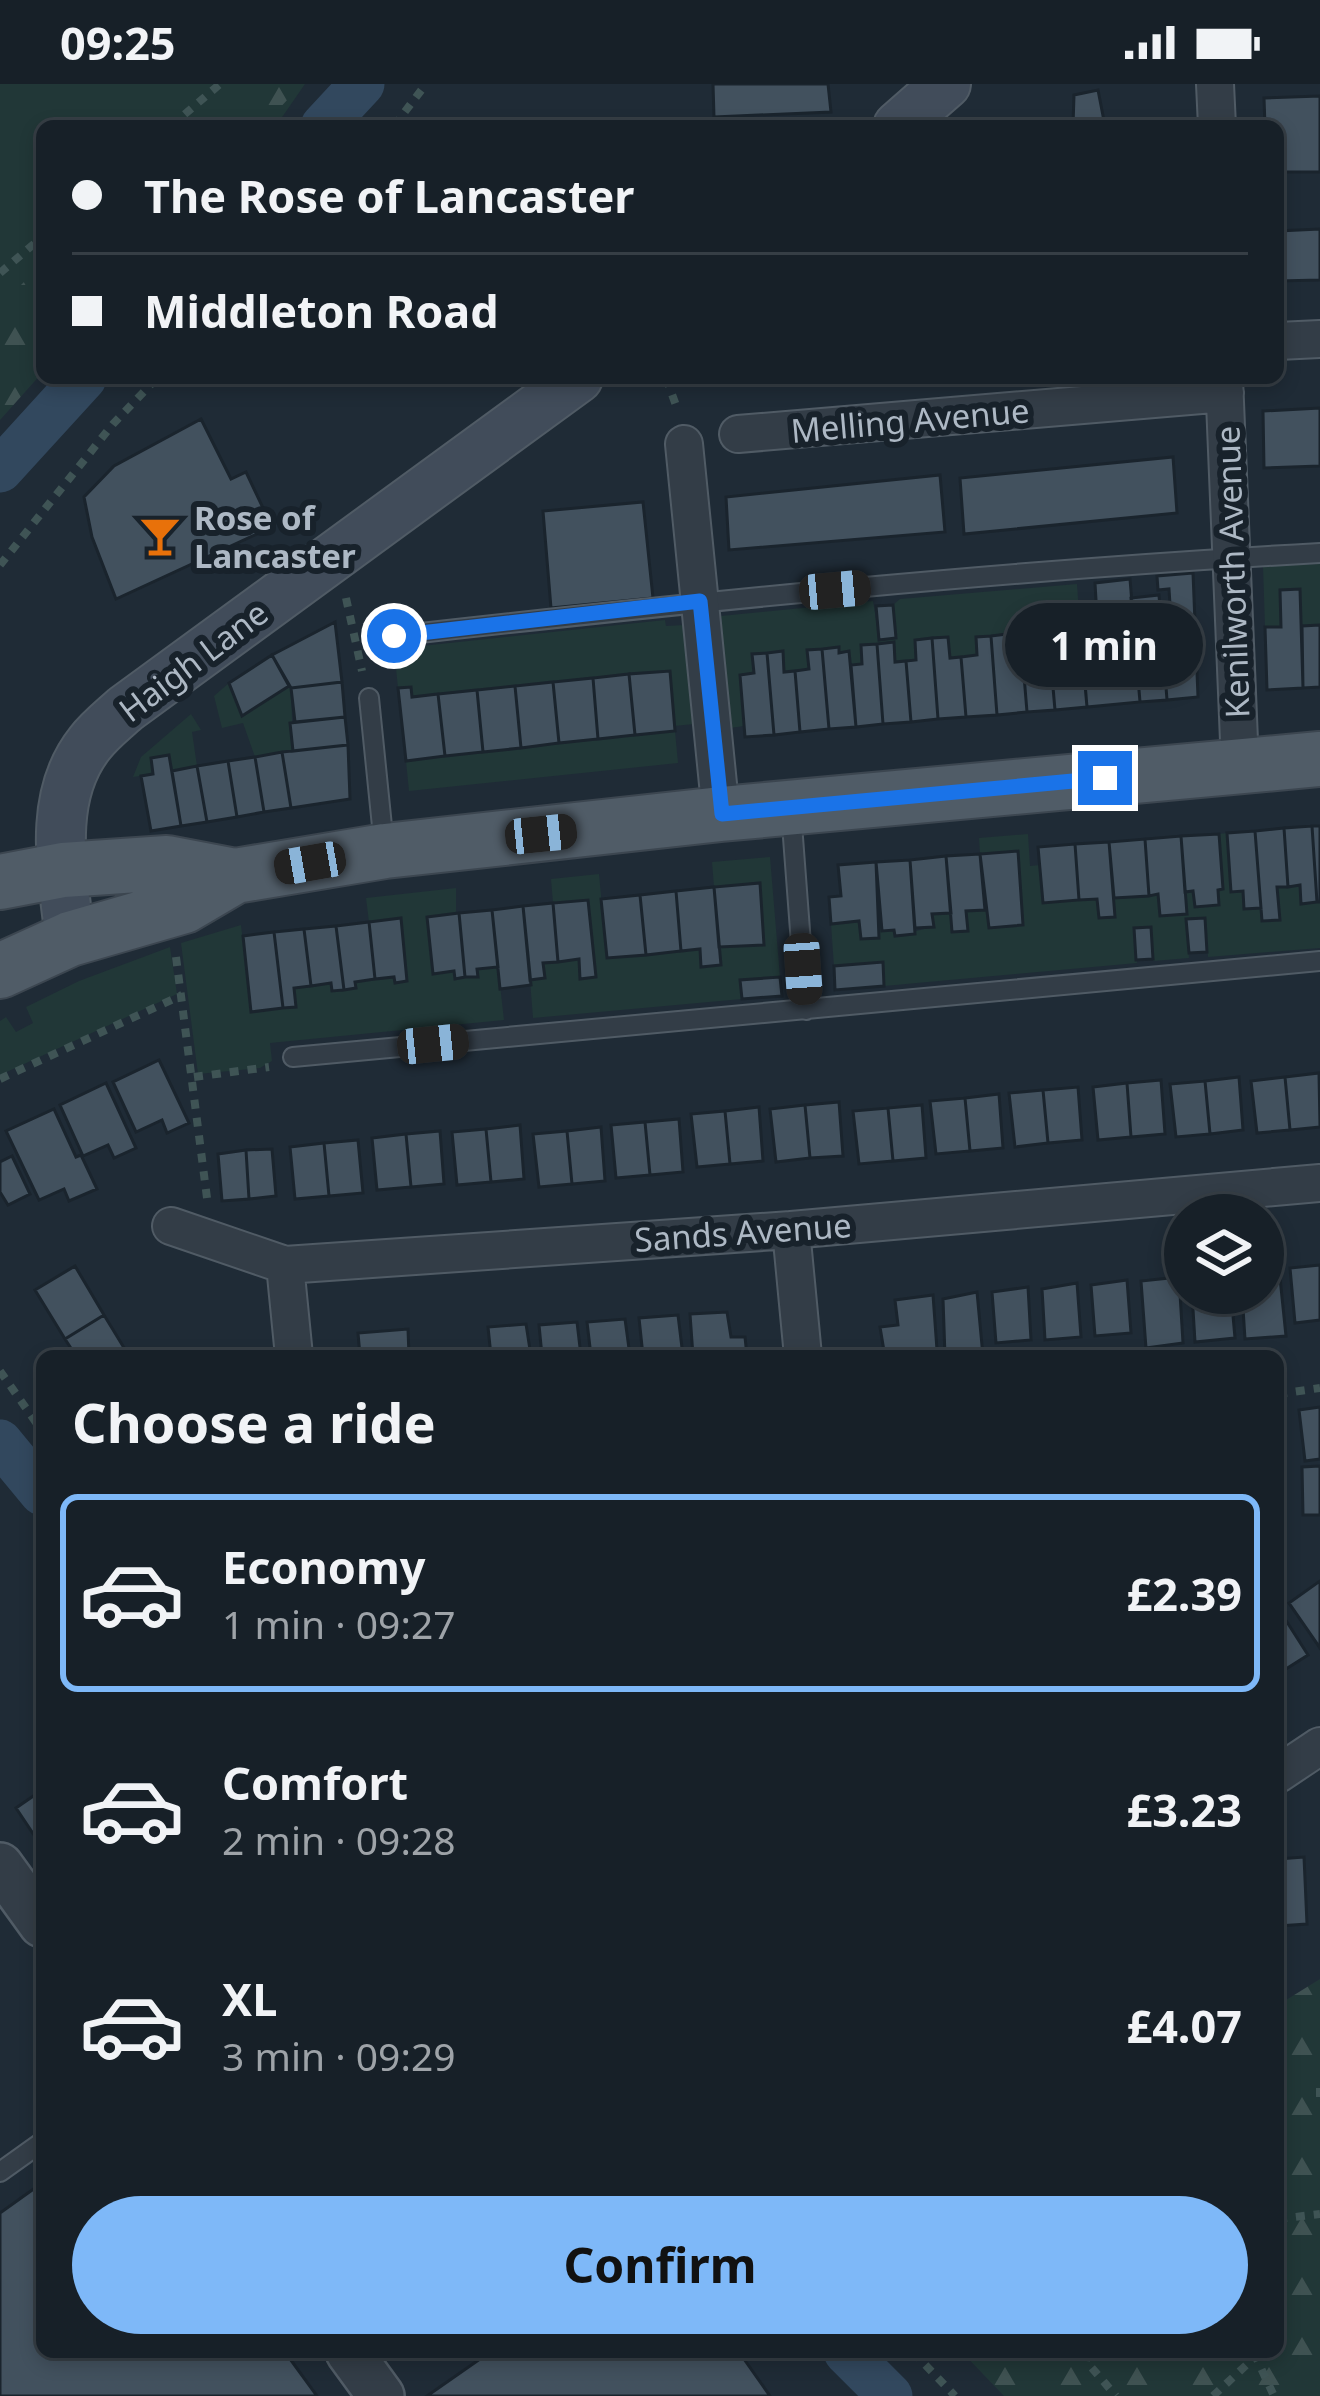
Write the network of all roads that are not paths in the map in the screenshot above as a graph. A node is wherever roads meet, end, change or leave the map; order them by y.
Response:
1 (946, 84) edge
2 (1216, 84) edge
3 (905, 120) edge
4 (1216, 120) edge
5 (1320, 339) edge
6 (1284, 341) edge
7 (570, 384) edge
8 (1224, 386) edge
9 (738, 434) dead end
10 (684, 445) dead end
11 (1320, 553) edge
12 (1230, 558) junction
13 (700, 601) junction
14 (394, 636) dead end
15 (369, 698) road end
16 (1320, 759) edge
17 (1240, 766) junction
18 (791, 808) junction
19 (722, 814) junction
20 (385, 851) junction
21 (63, 870) junction
22 (235, 876) junction
23 (0, 882) edge
24 (70, 939) junction
25 (1320, 961) edge
26 (0, 971) edge
27 (806, 1010) junction
28 (293, 1057) road end
29 (1320, 1183) edge
30 (171, 1226) dead end
31 (791, 1230) junction
32 (285, 1265) junction
33 (293, 1350) edge
34 (802, 1350) edge
35 (1320, 1746) edge
36 (1284, 1770) edge
37 (0, 1865) edge
38 (36, 1916) edge
39 (36, 2146) edge
40 (0, 2172) edge
41 (353, 2358) edge
42 (381, 2396) edge

1 - 3 main road
2 - 4 street
5 - 6 street
7 - 21 main road, Haigh Lane
8 - 9 street, Melling Avenue
8 - 12 street, Kenilworth Avenue
10 - 13 street
11 - 12 lane
12 - 13 lane
12 - 17 street, Kenilworth Avenue
13 - 14 lane
13 - 19 street
15 - 20 lane
16 - 17 main road
17 - 18 main road
18 - 19 main road
18 - 27 lane
19 - 20 main road
20 - 22 main road
21 - 22 main road
21 - 23 main road
21 - 24 main road, Haigh Lane
22 - 24 main road
24 - 26 main road
25 - 27 lane
27 - 28 lane
29 - 31 street, Sands Avenue
30 - 32 street, Sands Avenue
31 - 32 street, Sands Avenue
31 - 34 street
32 - 33 street
35 - 36 street
37 - 38 street
39 - 40 lane
41 - 42 street

